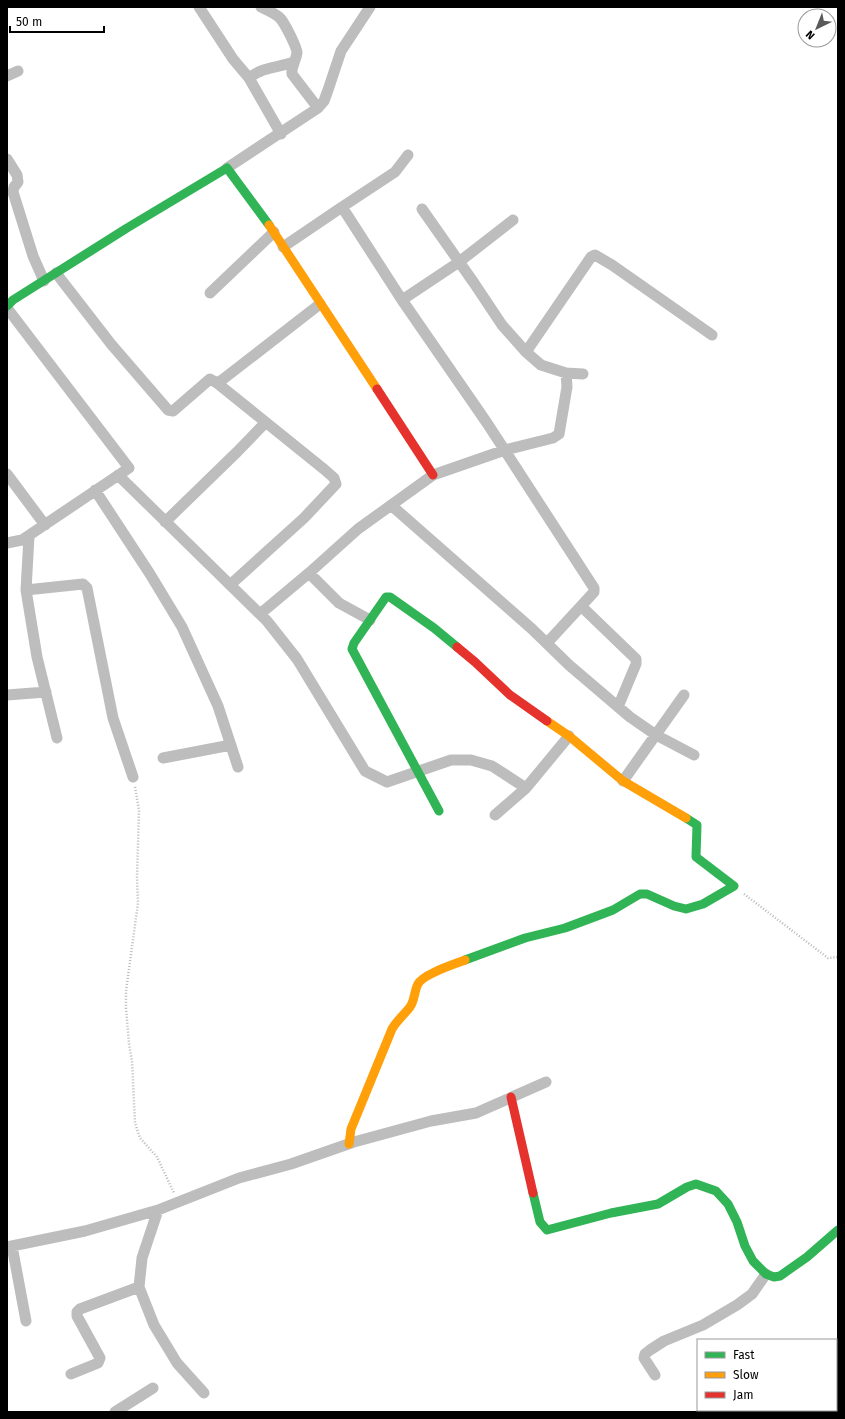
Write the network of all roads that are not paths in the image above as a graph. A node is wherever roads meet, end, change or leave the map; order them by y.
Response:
1 (200, 7) edge
2 (261, 7) edge
3 (370, 7) edge
4 (294, 62) junction
5 (18, 71) dead end
6 (7, 76) edge
7 (249, 78) junction
8 (318, 108) junction
9 (281, 134) junction
10 (408, 155) dead end
11 (7, 159) edge
12 (227, 168) junction
13 (342, 208) junction
14 (422, 209) dead end
15 (514, 220) dead end
16 (274, 232) junction
17 (283, 247) junction
18 (459, 262) junction
19 (56, 273) junction
20 (44, 281) junction
21 (210, 293) dead end
22 (402, 300) junction
23 (320, 304) junction
24 (7, 307) edge
25 (712, 335) dead end
26 (526, 352) junction
27 (566, 373) junction
28 (583, 374) dead end
29 (217, 384) junction
30 (265, 423) junction
31 (505, 450) junction
32 (7, 474) edge
33 (118, 475) junction
34 (433, 475) junction
35 (95, 490) junction
36 (391, 505) junction
37 (165, 522) junction
38 (45, 525) junction
39 (29, 536) junction
40 (7, 543) edge
41 (309, 573) junction
42 (230, 585) junction
43 (26, 590) junction
44 (581, 606) junction
45 (260, 614) junction
46 (370, 620) junction
47 (547, 643) junction
48 (46, 692) junction
49 (7, 695) edge
50 (684, 695) dead end
51 (618, 706) junction
52 (656, 735) junction
53 (569, 736) junction
54 (57, 738) dead end
55 (232, 746) junction
56 (694, 755) dead end
57 (163, 758) dead end
58 (238, 767) dead end
59 (417, 772) junction
60 (133, 777) road end
61 (623, 781) junction
62 (526, 788) junction
63 (438, 811) dead end
64 (495, 815) dead end
65 (546, 1082) dead end
66 (511, 1097) junction
67 (349, 1144) junction
68 (158, 1210) junction
69 (838, 1230) edge
70 (10, 1246) edge
71 (766, 1274) junction
72 (139, 1287) junction
73 (26, 1321) dead end
74 (71, 1374) dead end
75 (655, 1375) dead end
76 (153, 1388) dead end
77 (204, 1393) dead end
78 (115, 1412) edge

1 - 7 street
2 - 4 street
3 - 8 street
4 - 7 street
4 - 8 street
5 - 6 street
7 - 9 street
8 - 9 street
9 - 12 street
10 - 13 street
11 - 20 street
12 - 16 street
12 - 19 street
13 - 17 street
13 - 22 street
14 - 18 street
15 - 18 street
16 - 17 street
16 - 21 street
17 - 23 street
18 - 22 street
18 - 26 street
19 - 20 street
19 - 29 street
20 - 24 street
22 - 31 street
23 - 29 street
23 - 34 street
24 - 33 street
25 - 26 street
26 - 27 street
27 - 28 street
27 - 31 street
29 - 30 street
30 - 37 street
30 - 42 street
31 - 34 street
31 - 44 street
32 - 38 street
33 - 35 street
33 - 37 street
34 - 36 street
35 - 38 street
35 - 55 street
36 - 41 street
36 - 47 street
37 - 42 street
38 - 39 street
39 - 40 street
39 - 43 street
41 - 45 street
41 - 46 street
42 - 45 street
43 - 48 street
43 - 60 street
44 - 47 street
44 - 51 street
45 - 59 street
46 - 53 street
46 - 59 street
47 - 51 street
48 - 49 street
48 - 54 street
50 - 52 street
51 - 52 street
52 - 56 street
52 - 61 street
53 - 61 street
53 - 62 street
55 - 57 street
55 - 58 street
59 - 62 street
59 - 63 street
61 - 67 street
62 - 64 street
65 - 66 street
66 - 67 street
66 - 71 street
67 - 68 street
68 - 70 street
68 - 72 street
69 - 71 street
70 - 73 street
71 - 75 street
72 - 74 street
72 - 77 street
76 - 78 street

